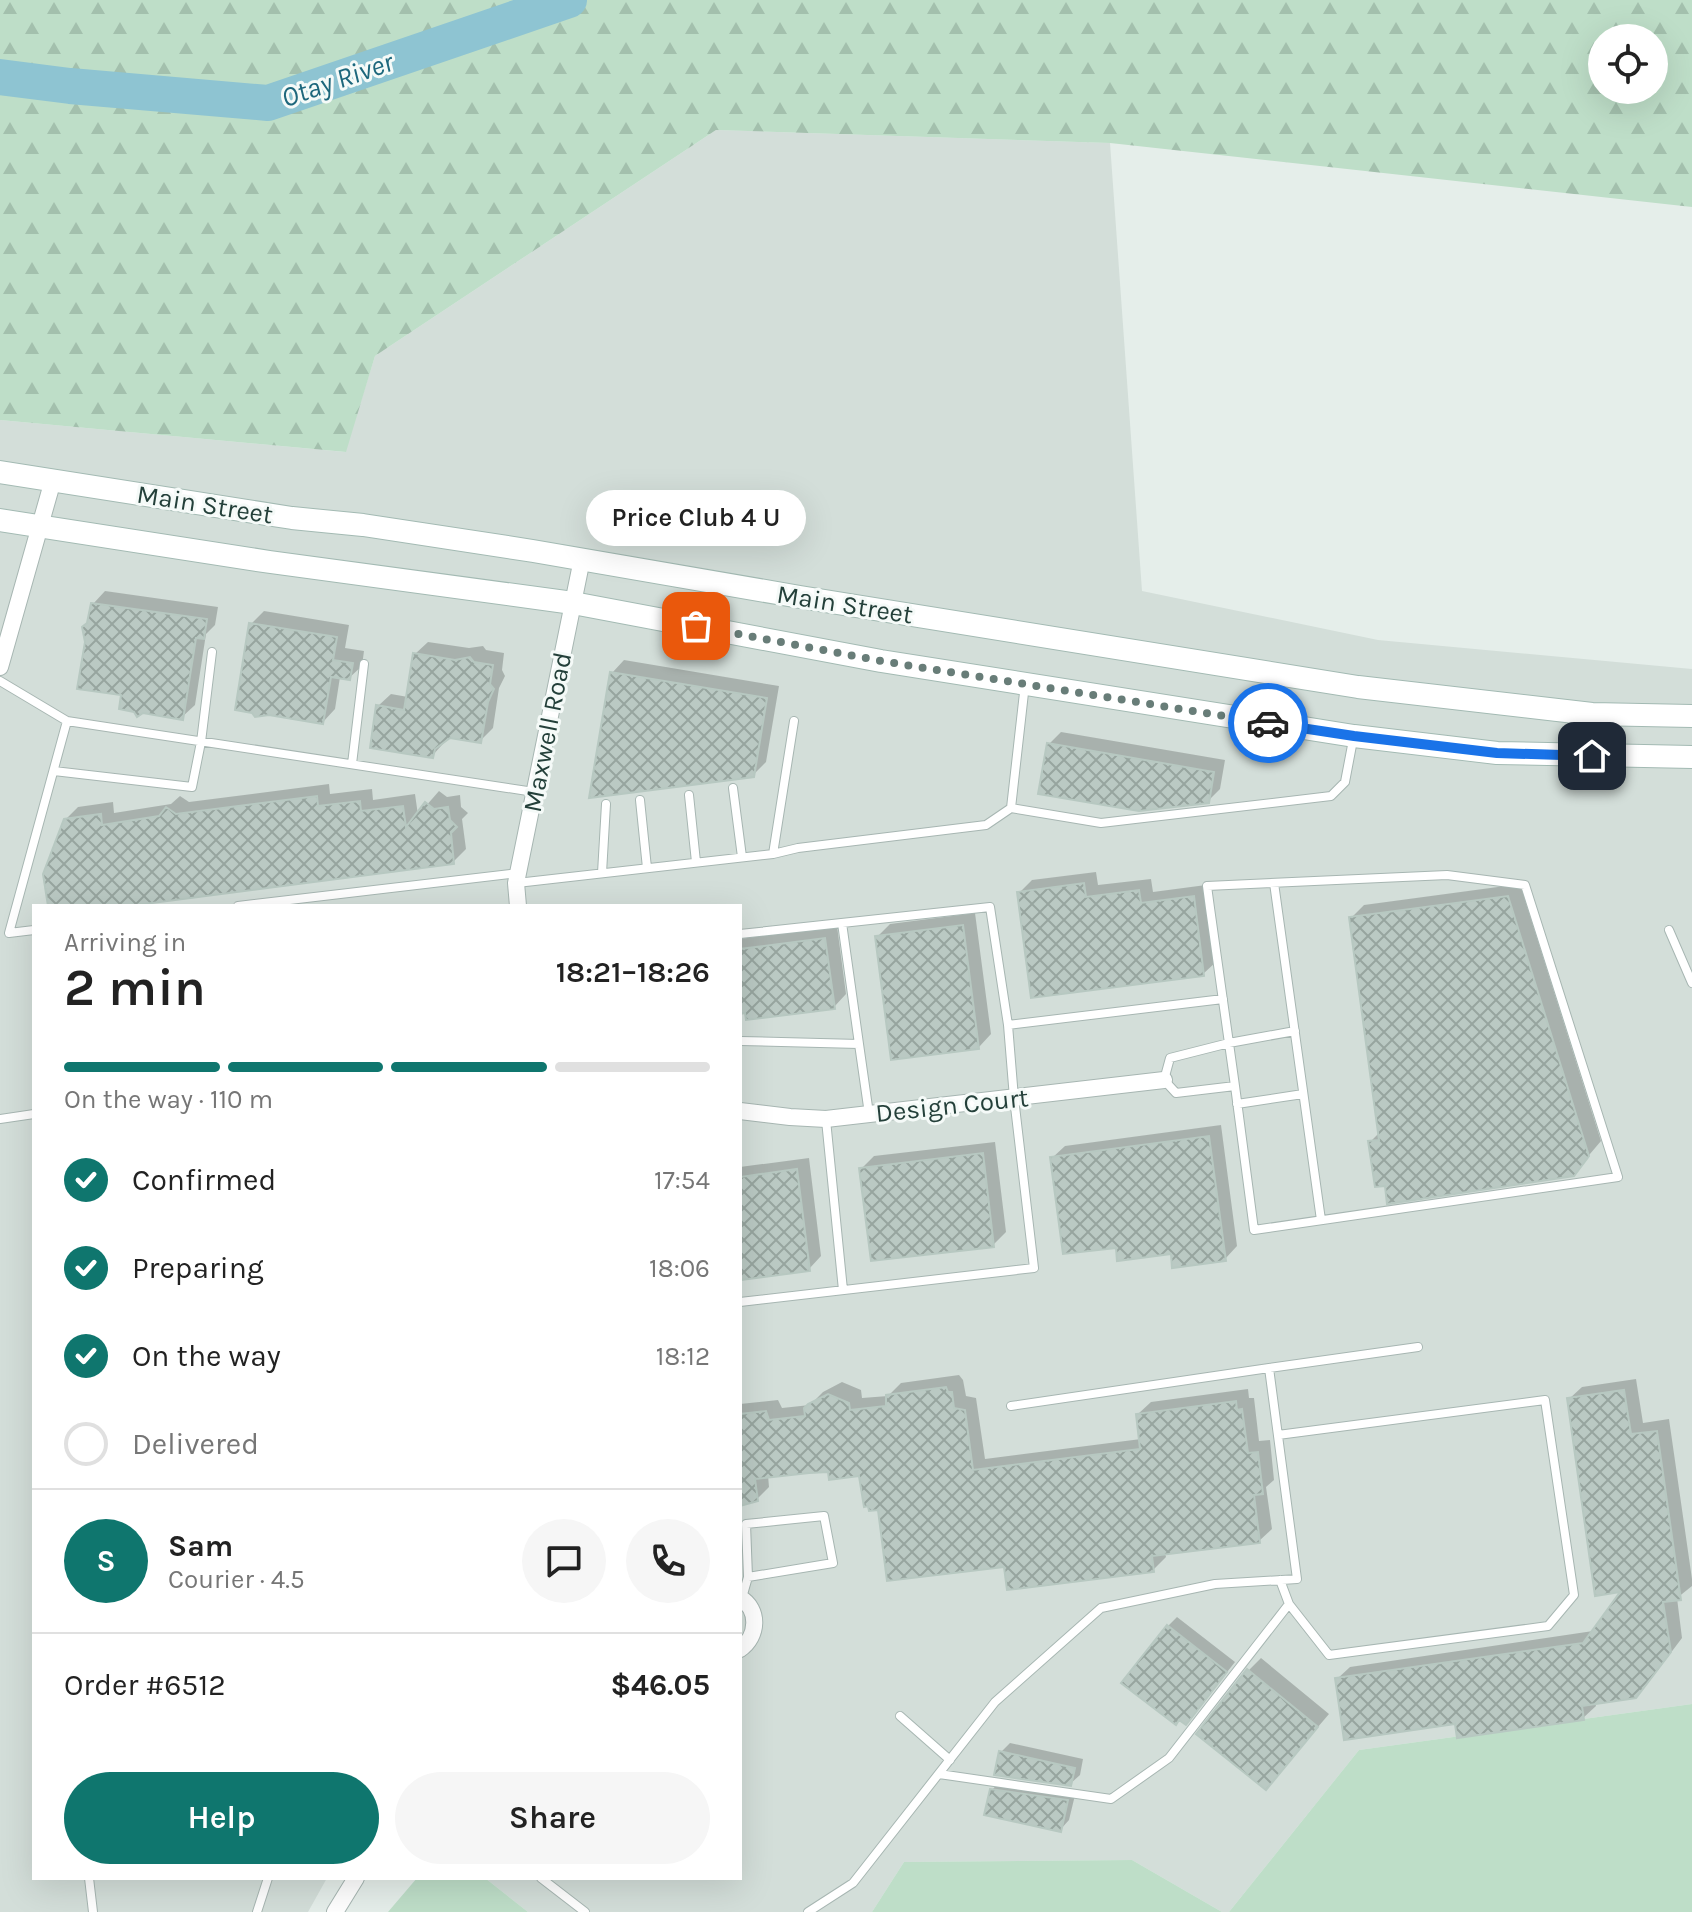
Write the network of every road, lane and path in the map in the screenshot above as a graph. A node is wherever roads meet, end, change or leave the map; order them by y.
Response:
1 (0, 472) edge
2 (53, 480) junction
3 (0, 520) edge
4 (40, 526) junction
5 (582, 559) junction
6 (573, 603) junction
7 (212, 652) dead end
8 (364, 664) dead end
9 (0, 667) edge
10 (0, 681) edge
11 (1025, 684) junction
12 (1692, 716) edge
13 (67, 721) junction
14 (794, 721) dead end
15 (1354, 736) junction
16 (201, 742) junction
17 (1692, 757) edge
18 (352, 764) junction
19 (54, 771) junction
20 (733, 788) dead end
21 (535, 792) junction
22 (689, 795) dead end
23 (640, 800) dead end
24 (606, 804) dead end
25 (1011, 808) junction
26 (773, 854) junction
27 (742, 857) junction
28 (696, 862) junction
29 (647, 868) junction
30 (602, 873) junction
31 (517, 878) junction
32 (1274, 883) junction
33 (258, 904) edge
34 (518, 904) edge
35 (842, 923) junction
36 (32, 930) edge
37 (1669, 930) dead end
38 (742, 934) edge
39 (1692, 983) edge
40 (1223, 999) junction
41 (1008, 1025) junction
42 (1295, 1031) junction
43 (742, 1041) edge
44 (1229, 1043) junction
45 (859, 1044) junction
46 (1164, 1080) junction
47 (1235, 1086) junction
48 (1303, 1094) junction
49 (1014, 1098) junction
50 (1237, 1104) junction
51 (742, 1111) edge
52 (32, 1114) edge
53 (869, 1114) junction
54 (0, 1119) edge
55 (826, 1119) junction
56 (1321, 1220) junction
57 (843, 1290) junction
58 (742, 1302) edge
59 (1418, 1347) dead end
60 (1269, 1368) junction
61 (1011, 1406) dead end
62 (1278, 1435) junction
63 (748, 1577) junction
64 (1280, 1580) junction
65 (742, 1596) edge
66 (742, 1600) edge
67 (1289, 1604) junction
68 (742, 1647) edge
69 (900, 1716) dead end
70 (950, 1760) junction
71 (939, 1774) junction
72 (89, 1880) edge
73 (267, 1880) edge
74 (355, 1880) edge
75 (544, 1880) edge
76 (93, 1912) edge
77 (257, 1912) edge
78 (335, 1912) edge
79 (585, 1912) edge
80 (808, 1912) edge

1 - 2 main road, Main Street
2 - 4 street
2 - 5 main road, Main Street
3 - 4 main road, Main Street
4 - 6 main road, Main Street
4 - 9 street
5 - 6 street, Maxwell Road
5 - 12 main road, Main Street
6 - 11 main road, Main Street
6 - 21 street, Maxwell Road
7 - 16 lane
8 - 18 lane
10 - 13 lane
11 - 15 main road, Main Street
11 - 25 lane
13 - 16 lane
13 - 19 lane
14 - 26 lane
15 - 17 main road, Main Street
15 - 25 lane
16 - 18 lane
16 - 19 lane
18 - 21 lane
19 - 36 lane
20 - 27 lane
21 - 31 street, Maxwell Road
22 - 28 lane
23 - 29 lane
24 - 30 lane
25 - 26 lane
26 - 27 lane
27 - 28 lane
28 - 29 lane
29 - 30 lane
30 - 31 lane
31 - 33 lane
31 - 34 street, Maxwell Road
32 - 40 lane
32 - 42 lane
32 - 56 lane
35 - 38 lane
35 - 41 lane
35 - 45 lane
37 - 39 lane
40 - 41 lane
40 - 44 lane
41 - 49 lane
42 - 44 lane
42 - 48 lane
43 - 45 lane
44 - 46 lane
44 - 47 lane
45 - 53 lane
46 - 47 lane
46 - 49 street, Design Court
47 - 50 lane
48 - 50 lane
48 - 56 lane
49 - 53 street, Design Court
49 - 57 lane
50 - 56 lane
51 - 55 street, Design Court
52 - 54 lane
53 - 55 street, Design Court
55 - 57 lane
57 - 58 lane
59 - 60 lane
60 - 61 lane
60 - 62 lane
62 - 64 lane
62 - 67 lane
63 - 63 lane
63 - 65 lane
64 - 67 lane
64 - 70 lane
66 - 68 street
67 - 71 lane
69 - 70 lane
70 - 71 lane
71 - 80 lane
72 - 76 lane
73 - 77 lane
74 - 78 street
75 - 79 lane

